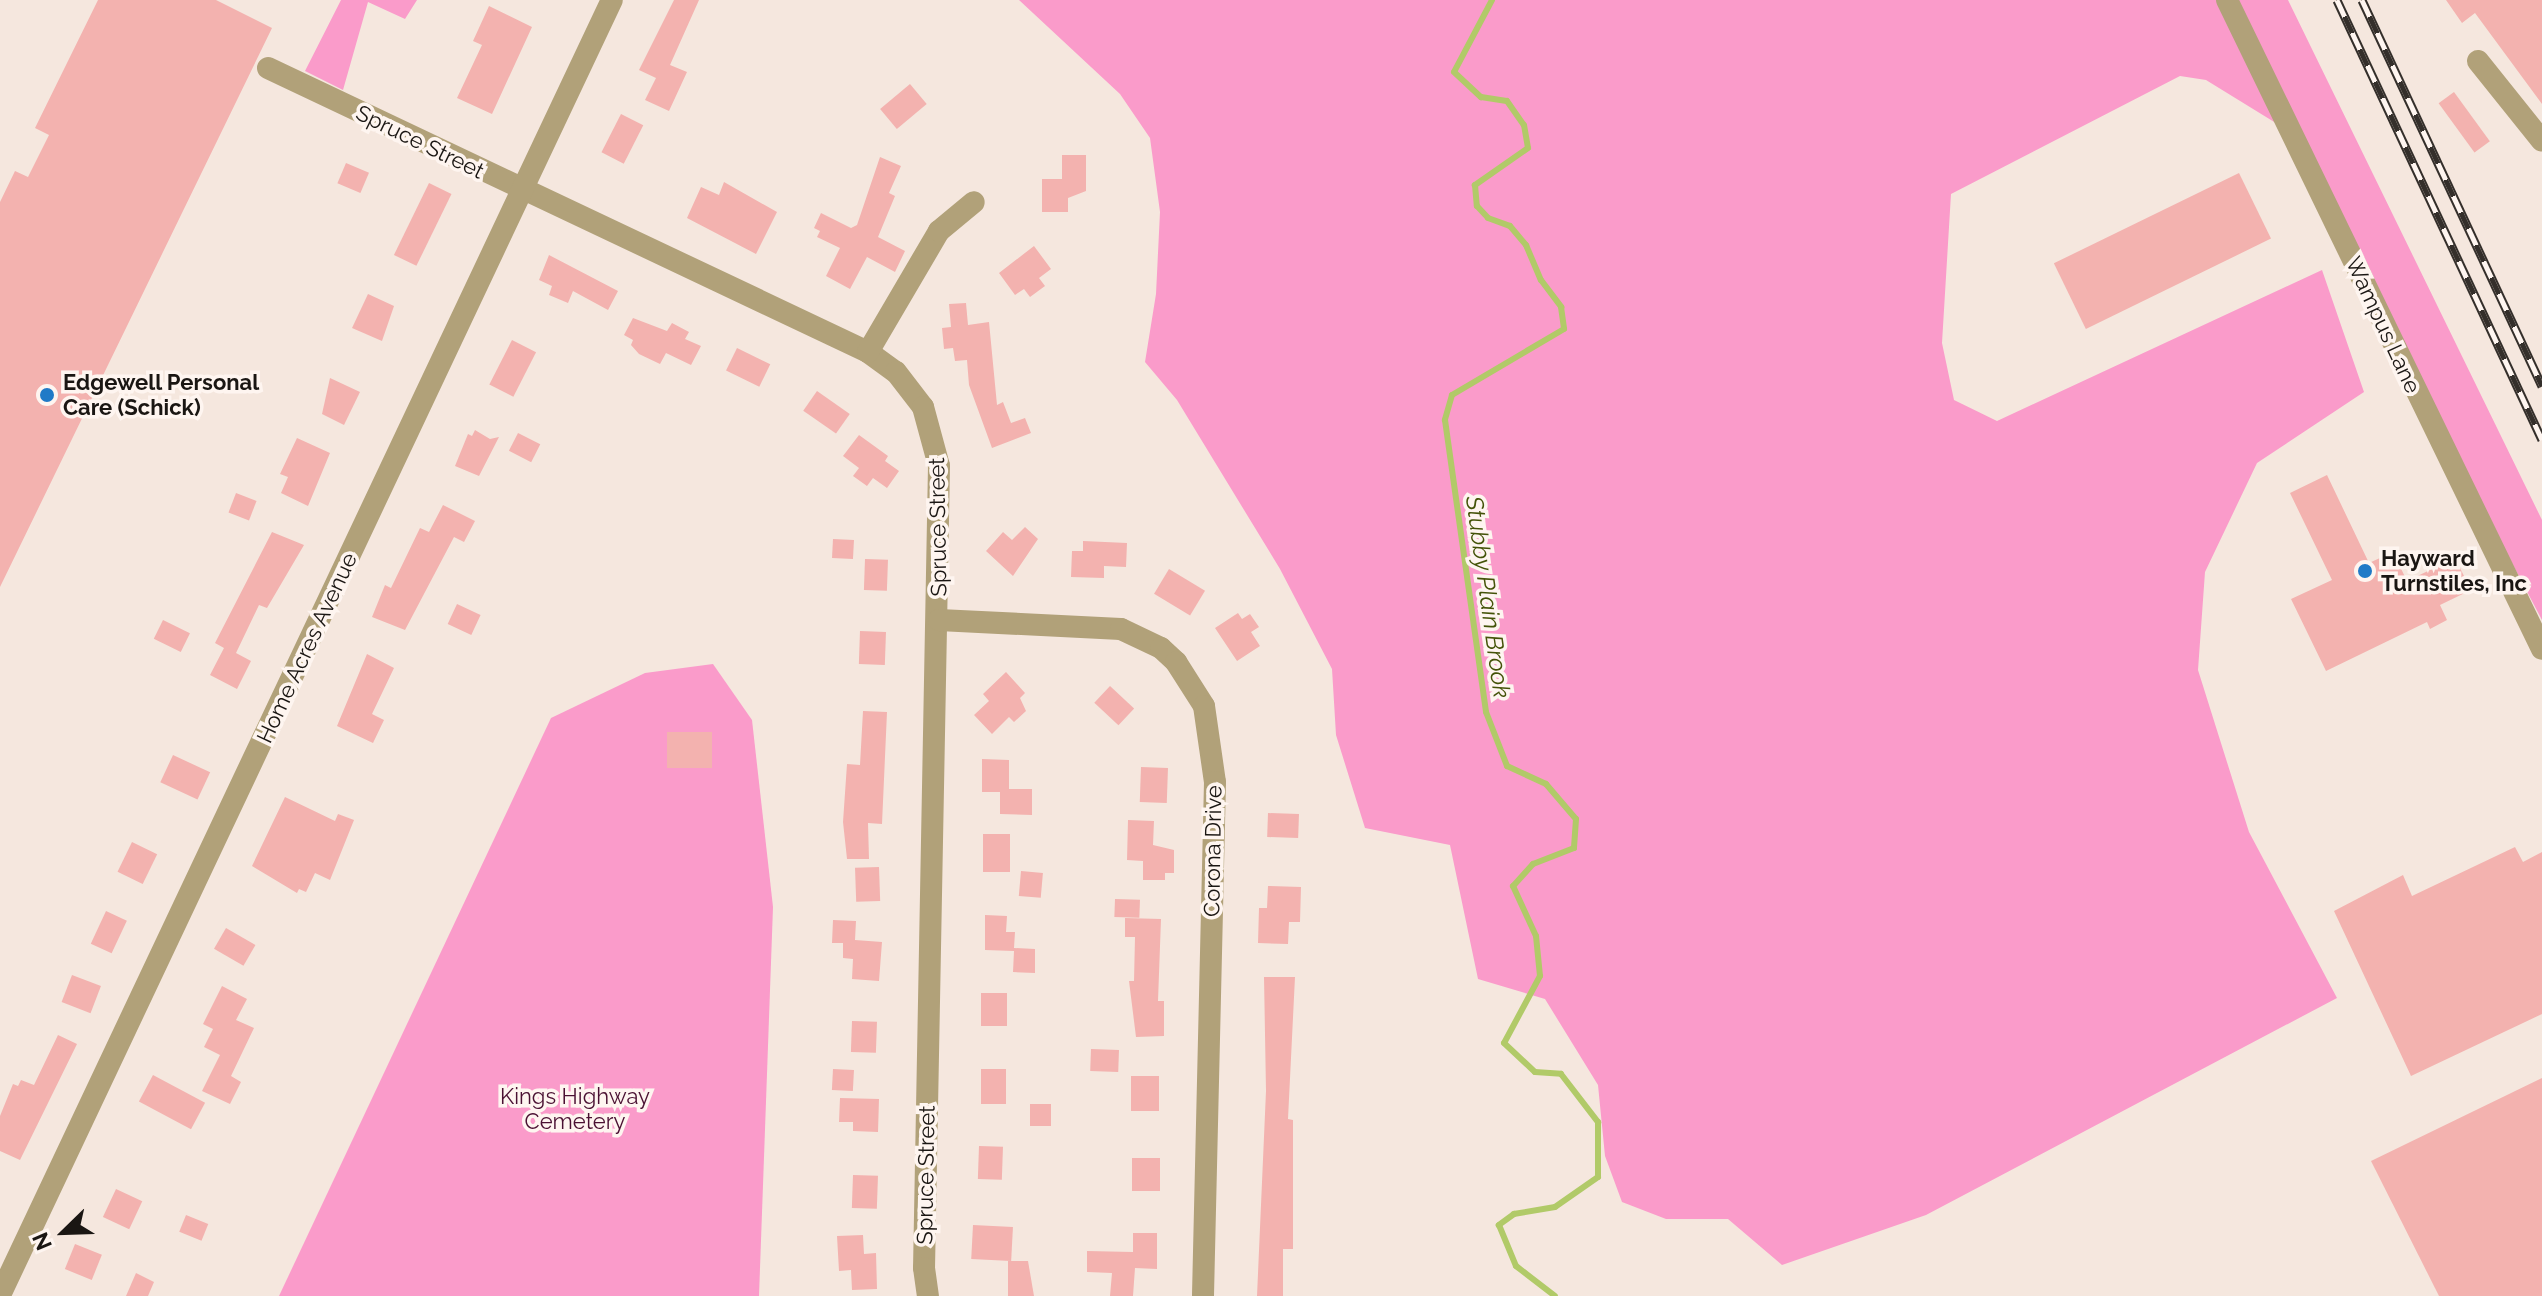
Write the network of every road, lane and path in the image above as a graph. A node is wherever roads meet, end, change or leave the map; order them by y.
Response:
1 (612, 0) edge
2 (2227, 0) edge
3 (2478, 61) dead end
4 (268, 68) dead end
5 (2542, 141) edge
6 (523, 192) junction
7 (974, 202) dead end
8 (868, 352) junction
9 (939, 620) junction
10 (2542, 649) edge
11 (1, 1288) edge
12 (928, 1296) edge
13 (1203, 1296) edge

1 - 6 street, Home Acres Avenue
2 - 10 street, Wampus Lane
3 - 5 street
4 - 6 street, Spruce Street
6 - 8 street, Spruce Street
6 - 11 street, Home Acres Avenue
7 - 8 street
8 - 9 street, Spruce Street
9 - 12 street, Spruce Street
9 - 13 street, Corona Drive

